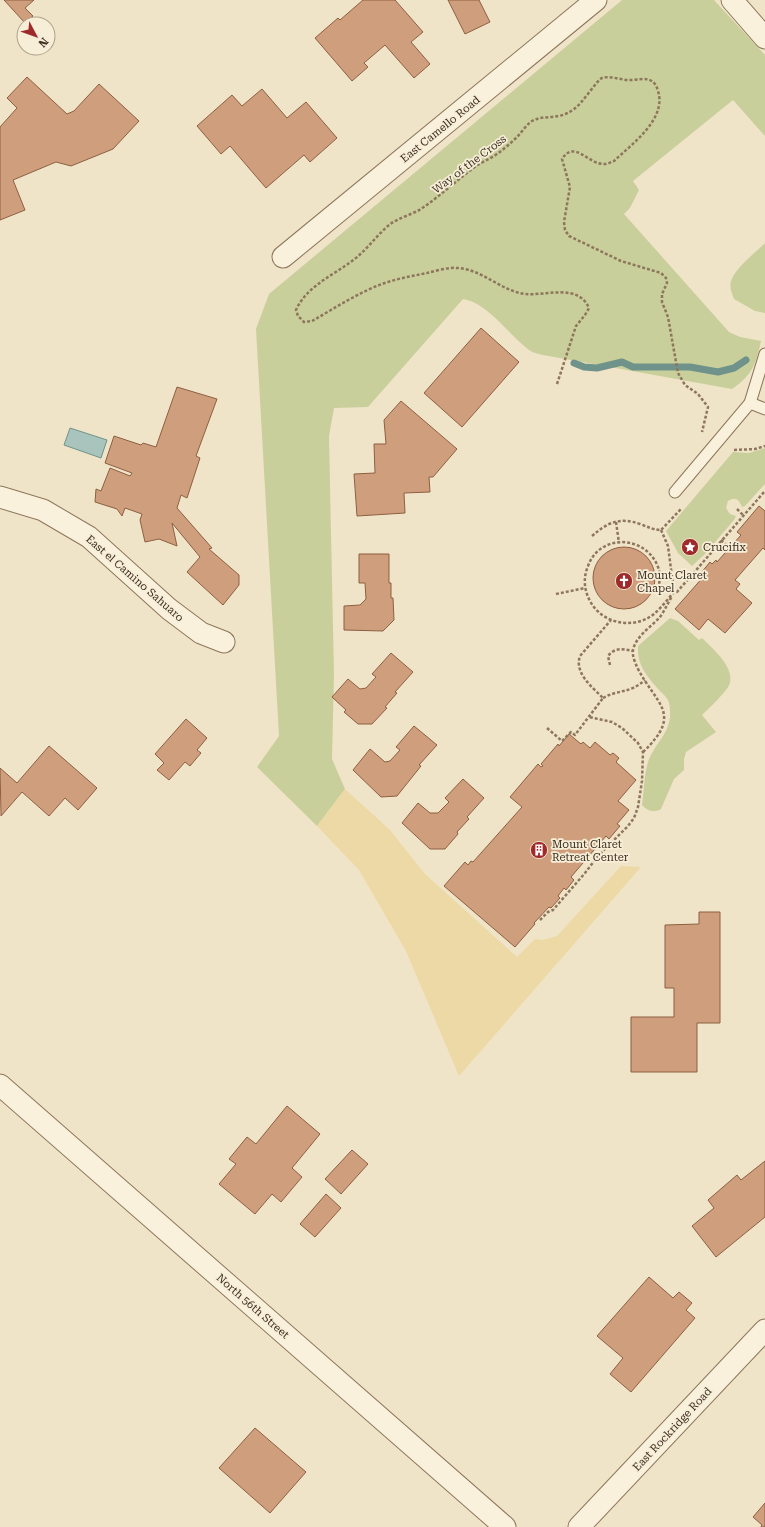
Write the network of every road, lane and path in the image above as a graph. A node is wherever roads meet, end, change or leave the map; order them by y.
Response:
1 (596, 0) edge
2 (732, 0) edge
3 (765, 38) edge
4 (283, 257) dead end
5 (765, 354) edge
6 (557, 384) dead end
7 (750, 403) junction
8 (765, 409) edge
9 (702, 432) dead end
10 (765, 491) edge
11 (675, 492) dead end
12 (0, 497) edge
13 (737, 509) dead end
14 (743, 515) junction
15 (616, 522) dead end
16 (661, 530) dead end
17 (721, 540) junction
18 (619, 543) junction
19 (730, 548) dead end
20 (585, 588) junction
21 (674, 592) junction
22 (556, 594) dead end
23 (611, 620) junction
24 (224, 642) dead end
25 (633, 651) junction
26 (610, 665) dead end
27 (644, 680) junction
28 (603, 698) junction
29 (588, 717) junction
30 (546, 728) dead end
31 (643, 752) junction
32 (540, 920) dead end
33 (0, 1084) edge
34 (765, 1330) edge
35 (505, 1527) edge
36 (579, 1527) edge

1 - 4 street, East Camello Road
2 - 3 street
5 - 7 lane
6 - 9 path, Way of the Cross
7 - 8 lane
7 - 11 lane
10 - 14 path
12 - 24 street, East el Camino Sahuaro
13 - 14 path
14 - 17 path
15 - 18 path
16 - 21 path
17 - 19 path
17 - 21 path
18 - 20 path
18 - 21 path
20 - 22 path
20 - 23 path
21 - 23 path
21 - 25 path
23 - 28 path
25 - 26 path
25 - 27 path
27 - 28 path
27 - 31 path
28 - 29 path
29 - 30 path
29 - 31 path
31 - 32 path
33 - 35 street, North 56th Street
34 - 36 street, East Rockridge Road

